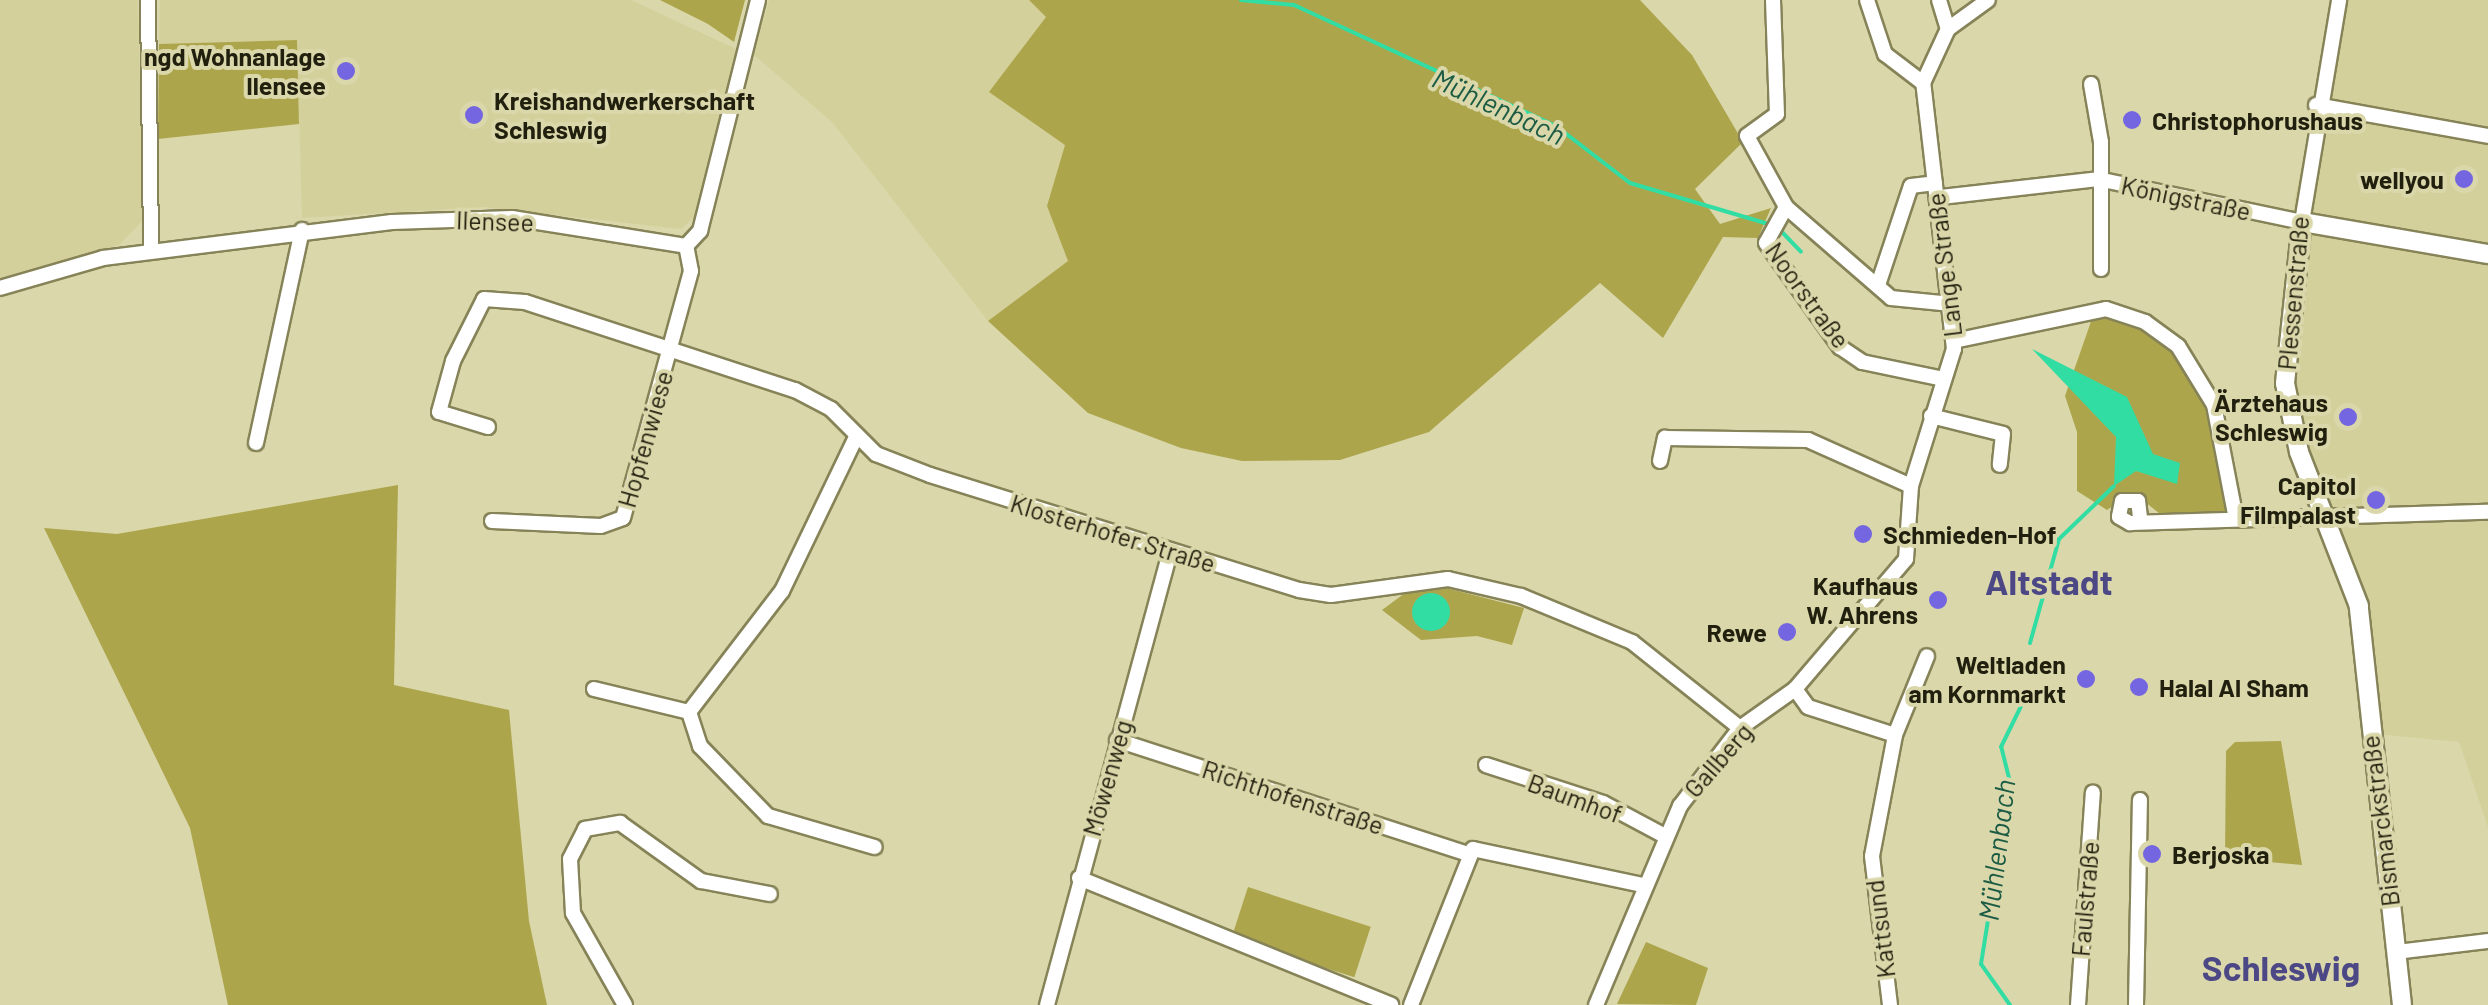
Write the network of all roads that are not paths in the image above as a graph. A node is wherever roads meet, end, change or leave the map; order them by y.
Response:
1 (148, 0) edge
2 (758, 0) edge
3 (1773, 0) edge
4 (1867, 0) edge
5 (1939, 0) edge
6 (1988, 0) edge
7 (2340, 0) edge
8 (1948, 29) junction
9 (1923, 83) junction
10 (2091, 84) dead end
11 (2316, 105) junction
12 (2488, 136) edge
13 (2098, 179) junction
14 (1938, 190) junction
15 (1781, 211) junction
16 (2302, 222) junction
17 (302, 230) junction
18 (686, 246) junction
19 (151, 251) junction
20 (2488, 254) edge
21 (2101, 269) dead end
22 (1878, 285) junction
23 (0, 288) edge
24 (1952, 304) junction
25 (1954, 341) junction
26 (671, 349) junction
27 (1944, 379) junction
28 (1931, 416) junction
29 (488, 427) dead end
30 (855, 439) junction
31 (256, 443) dead end
32 (1660, 461) dead end
33 (2000, 465) dead end
34 (1911, 486) junction
35 (2488, 512) edge
36 (2140, 518) dead end
37 (2236, 520) junction
38 (492, 521) dead end
39 (2328, 523) junction
40 (1170, 552) junction
41 (1906, 559) joint
42 (2362, 636) joint
43 (1927, 656) dead end
44 (594, 688) dead end
45 (1795, 689) junction
46 (689, 712) junction
47 (1740, 728) junction
48 (1896, 735) junction
49 (1117, 740) junction
50 (1486, 764) dead end
51 (2093, 793) dead end
52 (2140, 800) dead end
53 (1663, 835) junction
54 (874, 847) dead end
55 (1468, 854) junction
56 (1079, 878) junction
57 (1642, 885) junction
58 (770, 894) dead end
59 (2488, 942) edge
60 (2396, 952) junction
61 (625, 1005) edge
62 (1047, 1005) edge
63 (1391, 1005) edge
64 (1410, 1005) edge
65 (1596, 1005) edge
66 (1890, 1005) edge
67 (2078, 1005) edge
68 (2136, 1005) edge
69 (2402, 1005) edge

1 - 19 street
2 - 18 street
3 - 15 street
4 - 9 street
5 - 8 street
6 - 8 street
7 - 11 street, Plessenstraße
8 - 9 street
9 - 14 street, Lange Straße
10 - 13 street
11 - 12 street
11 - 16 street, Plessenstraße
13 - 14 street, Königstraße
13 - 16 street, Königstraße
13 - 21 street
14 - 22 street, Königstraße
14 - 24 street, Lange Straße
15 - 22 street
15 - 27 street, Noorstraße
16 - 20 street, Königstraße
16 - 39 street, Plessenstraße
17 - 18 street, Ilensee
17 - 19 street, Ilensee
17 - 31 street
18 - 26 street
19 - 23 street, Ilensee
22 - 24 street
24 - 25 street, Lange Straße
25 - 27 street, Lange Straße
25 - 37 street
26 - 29 street, Klosterhofer Straße
26 - 30 street, Klosterhofer Straße
26 - 38 street, Hopfenwiese
27 - 28 street, Lange Straße
28 - 33 street
28 - 34 street, Lange Straße
30 - 40 street, Klosterhofer Straße
30 - 46 street
32 - 34 street
34 - 41 street, Lange Straße
35 - 39 street
36 - 37 street
37 - 39 street
39 - 42 street, Plessenstraße
40 - 47 street, Klosterhofer Straße
40 - 49 street, Möwenweg
41 - 45 street, Gallberg
42 - 60 street, Bismarckstraße
43 - 48 street, Kattsund
44 - 46 street
45 - 47 street, Gallberg
45 - 48 street
46 - 54 street
47 - 53 street, Gallberg
48 - 66 street, Kattsund
49 - 55 street, Richthofenstraße
49 - 56 street, Möwenweg
50 - 53 street, Baumhof
51 - 67 street, Faulstraße
52 - 68 street
53 - 57 street, Gallberg
55 - 57 street, Richthofenstraße
55 - 64 street
56 - 62 street, Möwenweg
56 - 63 street
57 - 65 street, Gallberg
58 - 61 street
59 - 60 street
60 - 69 street, Bismarckstraße

